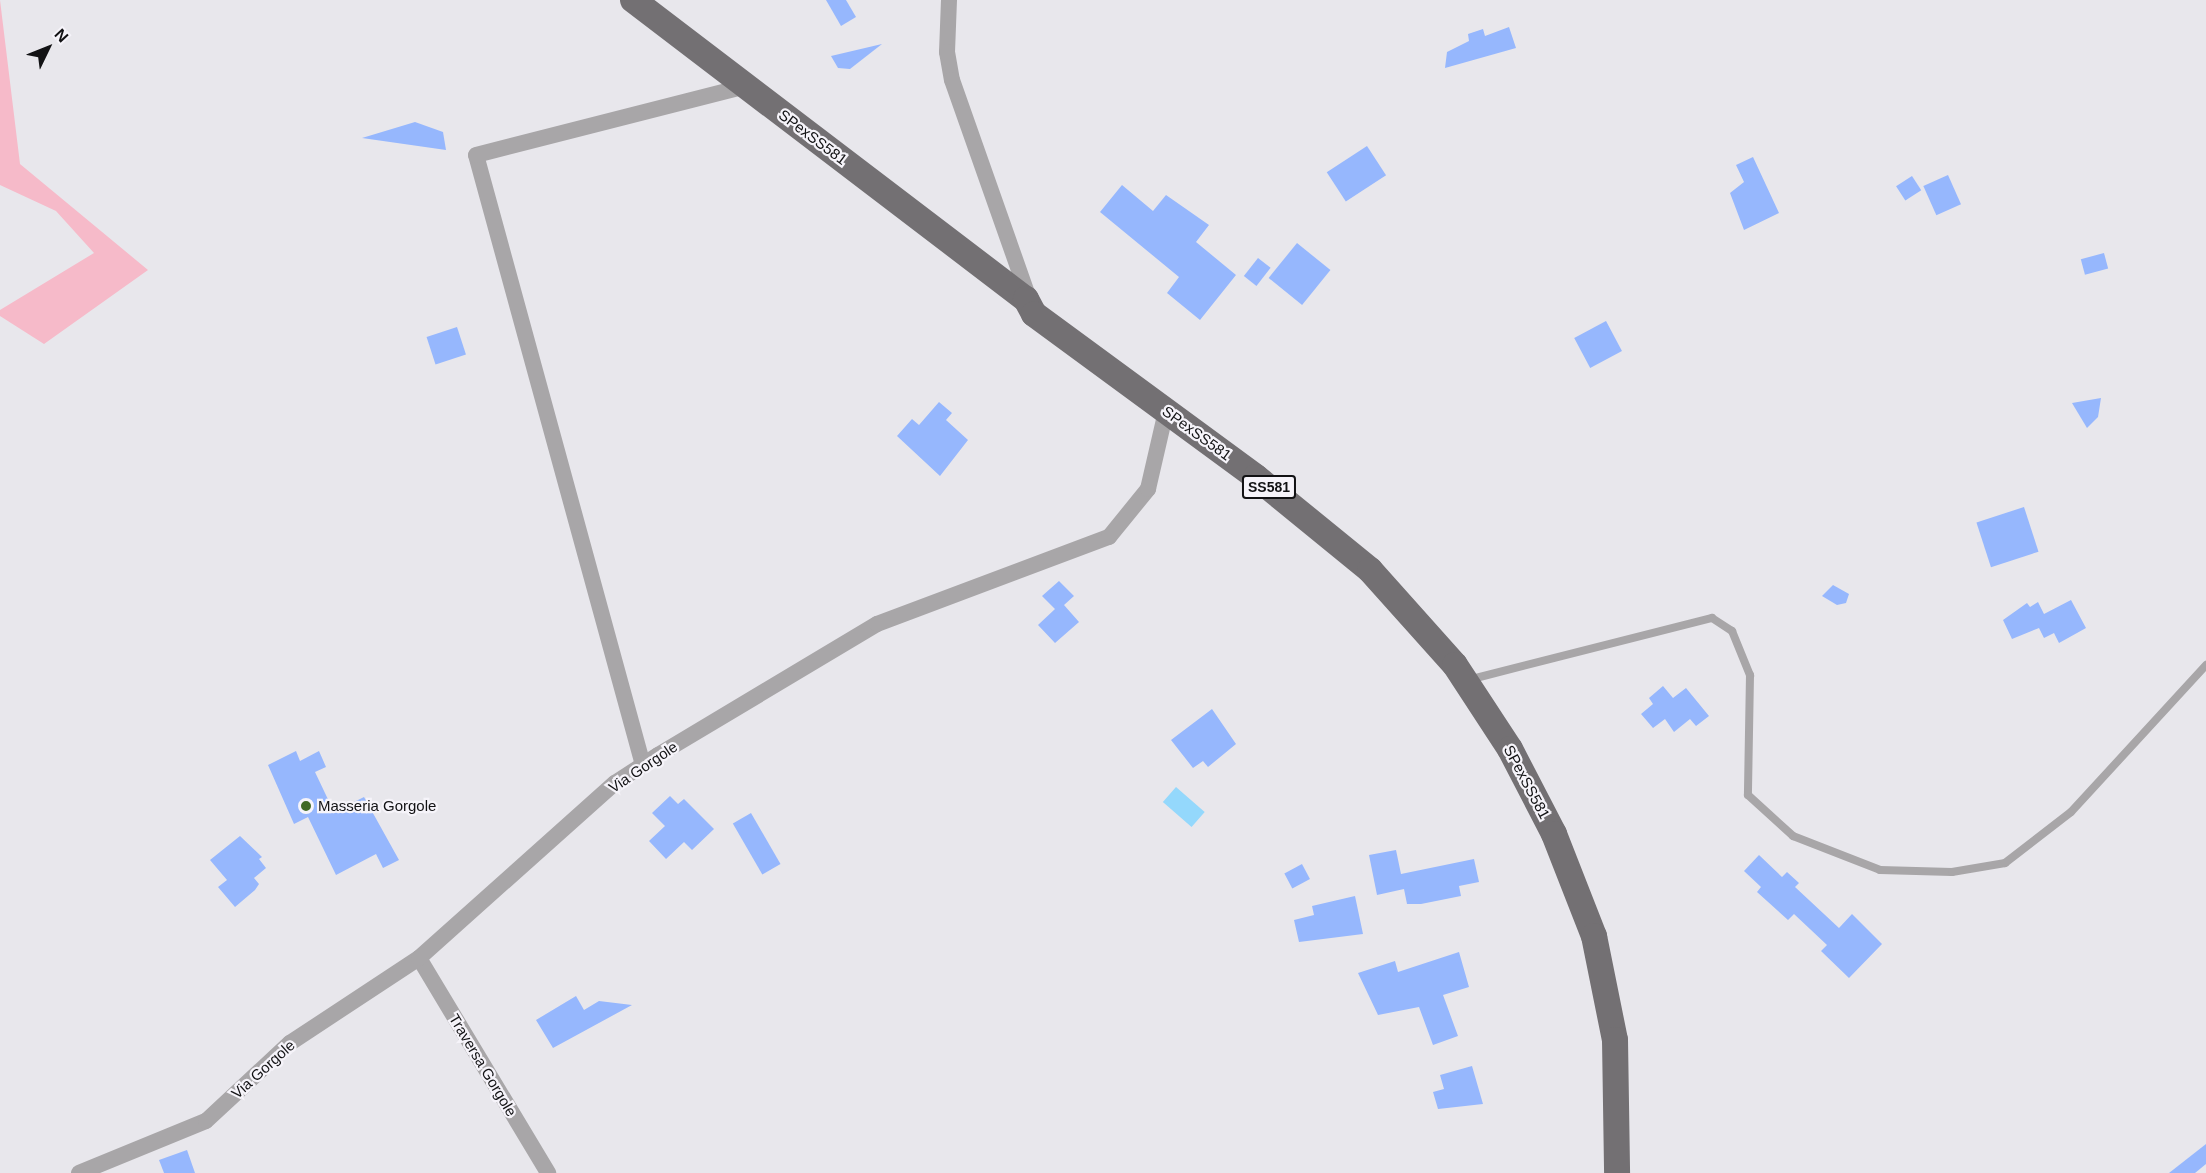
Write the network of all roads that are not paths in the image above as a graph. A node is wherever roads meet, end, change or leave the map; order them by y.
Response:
1 (633, 0) edge
2 (949, 0) edge
3 (746, 86) junction
4 (1034, 314) junction
5 (1166, 411) junction
6 (2206, 665) edge
7 (1465, 681) junction
8 (643, 765) junction
9 (419, 958) junction
10 (79, 1173) edge
11 (548, 1173) edge
12 (1617, 1173) edge

1 - 3 main road, SPexSS581 / SS581
2 - 4 street
3 - 4 main road, SPexSS581 / SS581
3 - 8 street
4 - 5 main road, SPexSS581 / SS581
5 - 7 main road, SPexSS581 / SS581
5 - 8 street, Via Gorgole
6 - 7 lane
7 - 12 main road, SPexSS581 / SS581
8 - 9 street, Via Gorgole
9 - 10 street, Via Gorgole
9 - 11 street, Traversa Gorgole

